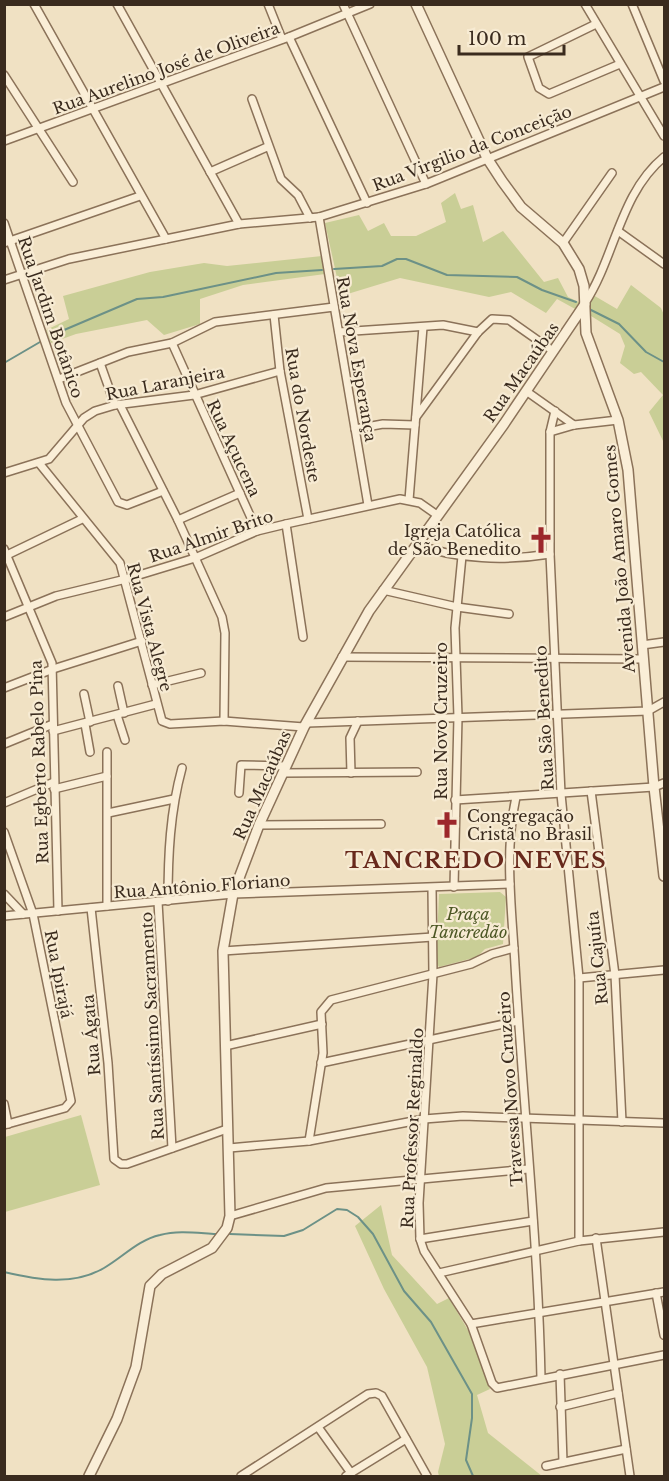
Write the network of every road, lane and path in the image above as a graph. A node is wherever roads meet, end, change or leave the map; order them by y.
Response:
1 (34, 4) edge
2 (117, 4) edge
3 (268, 4) edge
4 (343, 4) edge
5 (370, 4) edge
6 (416, 4) edge
7 (585, 4) edge
8 (632, 4) edge
9 (347, 13) junction
10 (596, 24) junction
11 (286, 38) junction
12 (620, 64) junction
13 (4, 75) edge
14 (664, 81) edge
15 (161, 84) junction
16 (664, 87) edge
17 (640, 96) junction
18 (252, 99) dead end
19 (92, 109) junction
20 (39, 129) junction
21 (664, 136) edge
22 (4, 141) edge
23 (267, 147) junction
24 (664, 157) edge
25 (487, 158) junction
26 (210, 172) junction
27 (612, 173) dead end
28 (74, 182) dead end
29 (426, 184) junction
30 (140, 196) junction
31 (368, 203) junction
32 (319, 217) junction
33 (310, 218) junction
34 (4, 223) edge
35 (239, 224) junction
36 (618, 231) junction
37 (166, 239) junction
38 (7, 242) edge
39 (563, 243) junction
40 (664, 264) edge
41 (21, 274) junction
42 (4, 280) edge
43 (585, 304) junction
44 (334, 307) junction
45 (274, 315) junction
46 (423, 327) junction
47 (339, 332) junction
48 (478, 332) junction
49 (564, 336) junction
50 (587, 339) junction
51 (172, 343) junction
52 (553, 351) junction
53 (100, 363) junction
54 (280, 371) junction
55 (59, 379) junction
56 (526, 391) junction
57 (194, 395) junction
58 (118, 405) junction
59 (555, 411) junction
60 (618, 420) junction
61 (416, 421) junction
62 (78, 425) junction
63 (574, 425) junction
64 (355, 429) junction
65 (550, 432) junction
66 (39, 463) junction
67 (4, 473) edge
68 (163, 491) junction
69 (240, 493) junction
70 (409, 500) junction
71 (368, 505) junction
72 (437, 515) junction
73 (82, 519) junction
74 (308, 519) junction
75 (178, 520) junction
76 (286, 524) junction
77 (257, 531) junction
78 (416, 544) junction
79 (6, 552) edge
80 (550, 554) junction
81 (462, 556) junction
82 (195, 558) junction
83 (8, 564) edge
84 (126, 579) junction
85 (383, 590) junction
86 (29, 606) junction
87 (457, 607) junction
88 (509, 614) dead end
89 (4, 617) edge
90 (303, 637) dead end
91 (142, 641) junction
92 (664, 642) edge
93 (642, 645) junction
94 (342, 657) junction
95 (456, 657) junction
96 (555, 658) junction
97 (644, 659) junction
98 (52, 669) junction
99 (201, 673) dead end
100 (152, 685) junction
101 (118, 686) dead end
102 (4, 688) edge
103 (84, 694) dead end
104 (664, 702) edge
105 (156, 704) junction
106 (648, 711) junction
107 (120, 714) junction
108 (558, 714) junction
109 (458, 717) junction
110 (224, 721) junction
111 (358, 721) junction
112 (87, 723) junction
113 (306, 725) junction
114 (53, 728) junction
115 (124, 740) dead end
116 (4, 744) edge
117 (90, 752) dead end
118 (107, 752) dead end
119 (182, 768) dead end
120 (285, 769) junction
121 (417, 772) dead end
122 (351, 773) junction
123 (107, 776) junction
124 (664, 783) edge
125 (54, 786) junction
126 (654, 787) junction
127 (591, 791) junction
128 (239, 793) dead end
129 (561, 794) junction
130 (516, 797) junction
131 (174, 799) junction
132 (455, 800) junction
133 (4, 803) edge
134 (108, 813) junction
135 (381, 824) dead end
136 (259, 825) junction
137 (4, 832) edge
138 (664, 876) edge
139 (510, 884) junction
140 (454, 887) junction
141 (432, 888) junction
142 (4, 894) edge
143 (233, 894) junction
144 (168, 901) junction
145 (158, 902) junction
146 (107, 906) junction
147 (91, 908) junction
148 (58, 911) junction
149 (23, 914) junction
150 (33, 914) junction
151 (4, 916) edge
152 (433, 937) junction
153 (514, 948) junction
154 (223, 951) junction
155 (664, 970) edge
156 (433, 974) junction
157 (615, 975) junction
158 (579, 978) junction
159 (518, 1021) junction
160 (322, 1024) junction
161 (429, 1040) junction
162 (225, 1046) junction
163 (321, 1064) junction
164 (4, 1104) edge
165 (524, 1117) junction
166 (424, 1119) junction
167 (578, 1119) junction
168 (622, 1122) junction
169 (664, 1123) edge
170 (6, 1124) edge
171 (227, 1129) junction
172 (309, 1141) junction
173 (172, 1148) junction
174 (229, 1148) junction
175 (528, 1169) junction
176 (422, 1180) junction
177 (230, 1216) junction
178 (534, 1221) junction
179 (664, 1232) edge
180 (596, 1238) junction
181 (420, 1239) junction
182 (579, 1241) junction
183 (534, 1251) junction
184 (439, 1273) junction
185 (664, 1292) edge
186 (656, 1293) junction
187 (604, 1302) junction
188 (539, 1311) junction
189 (471, 1324) junction
190 (664, 1335) edge
191 (664, 1355) edge
192 (613, 1364) junction
193 (560, 1374) junction
194 (541, 1378) junction
195 (618, 1393) junction
196 (560, 1407) junction
197 (318, 1427) junction
198 (406, 1439) junction
199 (626, 1449) junction
200 (563, 1462) junction
201 (546, 1466) dead end
202 (348, 1475) edge
203 (89, 1476) edge
204 (241, 1476) edge
205 (427, 1476) edge
206 (630, 1476) edge

1 - 19 street
2 - 15 street
3 - 11 street
4 - 9 street
5 - 9 street, Rua Aurelino José de Oliveira
6 - 25 street, Avenida João Amaro Gomes
7 - 10 street
8 - 14 street
9 - 11 street, Rua Aurelino José de Oliveira
9 - 29 street
10 - 12 street
10 - 12 street
11 - 15 street, Rua Aurelino José de Oliveira
11 - 31 street
12 - 17 street
13 - 20 street
15 - 19 street, Rua Aurelino José de Oliveira
15 - 26 street
16 - 17 street, Rua Virgilio da Conceição
17 - 21 street
17 - 25 street, Rua Virgilio da Conceição
18 - 23 street
19 - 20 street, Rua Aurelino José de Oliveira
19 - 30 street
20 - 22 street, Rua Aurelino José de Oliveira
20 - 28 street
23 - 26 street
23 - 33 street
24 - 36 street, Rua Macaúbas
25 - 29 street, Rua Virgilio da Conceição
25 - 39 street, Avenida João Amaro Gomes
26 - 35 street
27 - 39 street
29 - 31 street, Rua Virgilio da Conceição
30 - 37 street
30 - 38 street
31 - 32 street, Rua Virgilio da Conceição
32 - 33 street, Rua Virgilio da Conceição
32 - 44 street, Rua Nova Esperança
33 - 35 street, Rua Virgilio da Conceição
34 - 38 street, Rua Jardim Botânico
35 - 37 street, Rua Virgilio da Conceição
36 - 40 street
36 - 43 street, Rua Macaúbas
37 - 41 street, Rua Virgilio da Conceição
38 - 41 street, Rua Jardim Botânico
39 - 43 street, Avenida João Amaro Gomes
41 - 42 street, Rua Virgilio da Conceição
41 - 55 street, Rua Jardim Botânico
43 - 49 street, Rua Macaúbas
43 - 50 street, Avenida João Amaro Gomes
44 - 45 street
44 - 47 street, Rua Nova Esperança
45 - 51 street
45 - 54 street, Rua do Nordeste
46 - 47 street
46 - 48 street
46 - 61 street
47 - 64 street, Rua Nova Esperança
48 - 52 street
48 - 61 street
49 - 50 street
49 - 52 street, Rua Macaúbas
50 - 60 street, Avenida João Amaro Gomes
51 - 53 street
51 - 57 street, Rua Açucena
52 - 56 street, Rua Macaúbas
53 - 55 street
53 - 58 street
54 - 57 street, Rua Laranjeira
54 - 74 street, Rua do Nordeste
55 - 62 street, Rua Jardim Botânico
56 - 59 street
56 - 72 street, Rua Macaúbas
57 - 58 street, Rua Laranjeira
57 - 69 street, Rua Açucena
58 - 62 street, Rua Laranjeira
58 - 68 street
59 - 63 street
59 - 65 street, Rua São Benedito
60 - 63 street
60 - 93 street, Avenida João Amaro Gomes
61 - 64 street
61 - 70 street
62 - 66 street, Rua Laranjeira
62 - 68 street, Rua Jardim Botânico
63 - 65 street
64 - 71 street, Rua Nova Esperança
65 - 80 street, Rua São Benedito
66 - 67 street, Rua Laranjeira
66 - 73 street, Rua Vista Alegre
68 - 75 street
69 - 75 street
69 - 77 street, Rua Açucena
70 - 71 street, Rua Almir Brito
70 - 72 street
71 - 74 street, Rua Almir Brito
72 - 78 street, Rua Macaúbas
73 - 79 street
73 - 84 street, Rua Vista Alegre
74 - 76 street, Rua Almir Brito
75 - 82 street
76 - 77 street, Rua Almir Brito
76 - 90 street
77 - 82 street, Rua Almir Brito
78 - 81 street
78 - 85 street, Rua Macaúbas
79 - 83 street, Rua Egberto Rabelo Pina
80 - 81 street
80 - 96 street, Rua São Benedito
81 - 87 street, Rua Novo Cruzeiro
82 - 84 street, Rua Almir Brito
82 - 110 street
83 - 86 street, Rua Egberto Rabelo Pina
84 - 86 street, Rua Almir Brito
84 - 91 street, Rua Vista Alegre
85 - 87 street
85 - 94 street, Rua Macaúbas
86 - 89 street, Rua Almir Brito
86 - 98 street, Rua Egberto Rabelo Pina
87 - 88 street
87 - 95 street, Rua Novo Cruzeiro
91 - 98 street
91 - 100 street, Rua Vista Alegre
92 - 93 street
93 - 97 street, Avenida João Amaro Gomes
94 - 95 street
94 - 113 street, Rua Macaúbas
95 - 96 street
95 - 109 street, Rua Novo Cruzeiro
96 - 97 street
96 - 108 street, Rua São Benedito
97 - 106 street, Avenida João Amaro Gomes
98 - 102 street
98 - 114 street, Rua Egberto Rabelo Pina
99 - 100 street
100 - 105 street, Rua Vista Alegre
101 - 107 street
103 - 112 street
104 - 106 street
105 - 107 street
105 - 110 street, Rua Vista Alegre
106 - 108 street
106 - 126 street, Avenida João Amaro Gomes
107 - 112 street
107 - 115 street
108 - 109 street
108 - 129 street, Rua São Benedito
109 - 111 street
109 - 132 street, Rua Novo Cruzeiro
110 - 113 street
111 - 113 street
111 - 122 street
112 - 114 street
112 - 117 street
113 - 120 street, Rua Macaúbas
114 - 116 street
114 - 125 street, Rua Egberto Rabelo Pina
118 - 123 street
119 - 131 street
120 - 122 street
120 - 128 street
120 - 136 street, Rua Macaúbas
121 - 122 street
123 - 125 street
123 - 134 street
124 - 126 street
125 - 133 street
125 - 148 street, Rua Egberto Rabelo Pina
126 - 127 street
126 - 138 street, Avenida João Amaro Gomes
127 - 129 street
127 - 157 street, Rua Cajuíta
129 - 130 street
129 - 158 street, Rua São Benedito
130 - 132 street
130 - 139 street, Travessa Novo Cruzeiro
131 - 134 street
131 - 144 street
132 - 140 street, Rua Novo Cruzeiro
134 - 146 street
135 - 136 street
136 - 143 street, Rua Macaúbas
137 - 150 street, Rua Ipirajá
139 - 140 street, Rua Antônio Floriano
139 - 153 street, Travessa Novo Cruzeiro
140 - 141 street, Rua Antônio Floriano
141 - 143 street, Rua Antônio Floriano
141 - 152 street, Rua Professor Reginaldo
142 - 149 street
143 - 144 street, Rua Antônio Floriano
143 - 154 street, Rua Macaúbas
144 - 145 street, Rua Antônio Floriano
145 - 146 street, Rua Antônio Floriano
145 - 173 street, Rua Santíssimo Sacramento
146 - 147 street, Rua Antônio Floriano
147 - 148 street, Rua Antônio Floriano
147 - 173 street, Rua Ágata
148 - 150 street, Rua Antônio Floriano
149 - 150 street, Rua Antônio Floriano
149 - 151 street, Rua Antônio Floriano
150 - 170 street, Rua Ipirajá
152 - 154 street
152 - 156 street, Rua Professor Reginaldo
153 - 156 street
153 - 159 street, Travessa Novo Cruzeiro
154 - 162 street, Rua Macaúbas
155 - 157 street
156 - 160 street
156 - 161 street, Rua Professor Reginaldo
157 - 158 street
157 - 168 street, Rua Cajuíta
158 - 167 street, Rua São Benedito
159 - 161 street
159 - 165 street, Travessa Novo Cruzeiro
160 - 162 street
160 - 163 street
161 - 163 street
161 - 166 street, Rua Professor Reginaldo
162 - 171 street, Rua Macaúbas
163 - 172 street
164 - 170 street
165 - 166 street
165 - 167 street
165 - 175 street, Travessa Novo Cruzeiro
166 - 172 street
166 - 176 street, Rua Professor Reginaldo
167 - 168 street
167 - 182 street, Rua São Benedito
168 - 169 street
171 - 173 street
171 - 174 street, Rua Macaúbas
172 - 174 street
174 - 177 street, Rua Macaúbas
175 - 176 street
175 - 178 street, Travessa Novo Cruzeiro
176 - 177 street
176 - 181 street, Rua Professor Reginaldo
177 - 203 street, Rua Macaúbas
178 - 181 street
178 - 183 street, Travessa Novo Cruzeiro
179 - 180 street
180 - 182 street
180 - 187 street
181 - 184 street, Rua Professor Reginaldo
182 - 183 street
183 - 184 street
183 - 188 street, Travessa Novo Cruzeiro
184 - 189 street, Rua Professor Reginaldo
185 - 186 street
186 - 187 street
186 - 190 street
187 - 188 street
187 - 192 street
188 - 189 street
188 - 194 street, Travessa Novo Cruzeiro
189 - 194 street, Rua Professor Reginaldo
191 - 192 street
192 - 193 street
192 - 195 street
193 - 194 street
193 - 196 street
195 - 196 street
195 - 199 street
196 - 200 street
197 - 198 street
197 - 202 street
197 - 204 street
198 - 202 street
198 - 205 street
199 - 200 street
199 - 206 street
200 - 201 street

